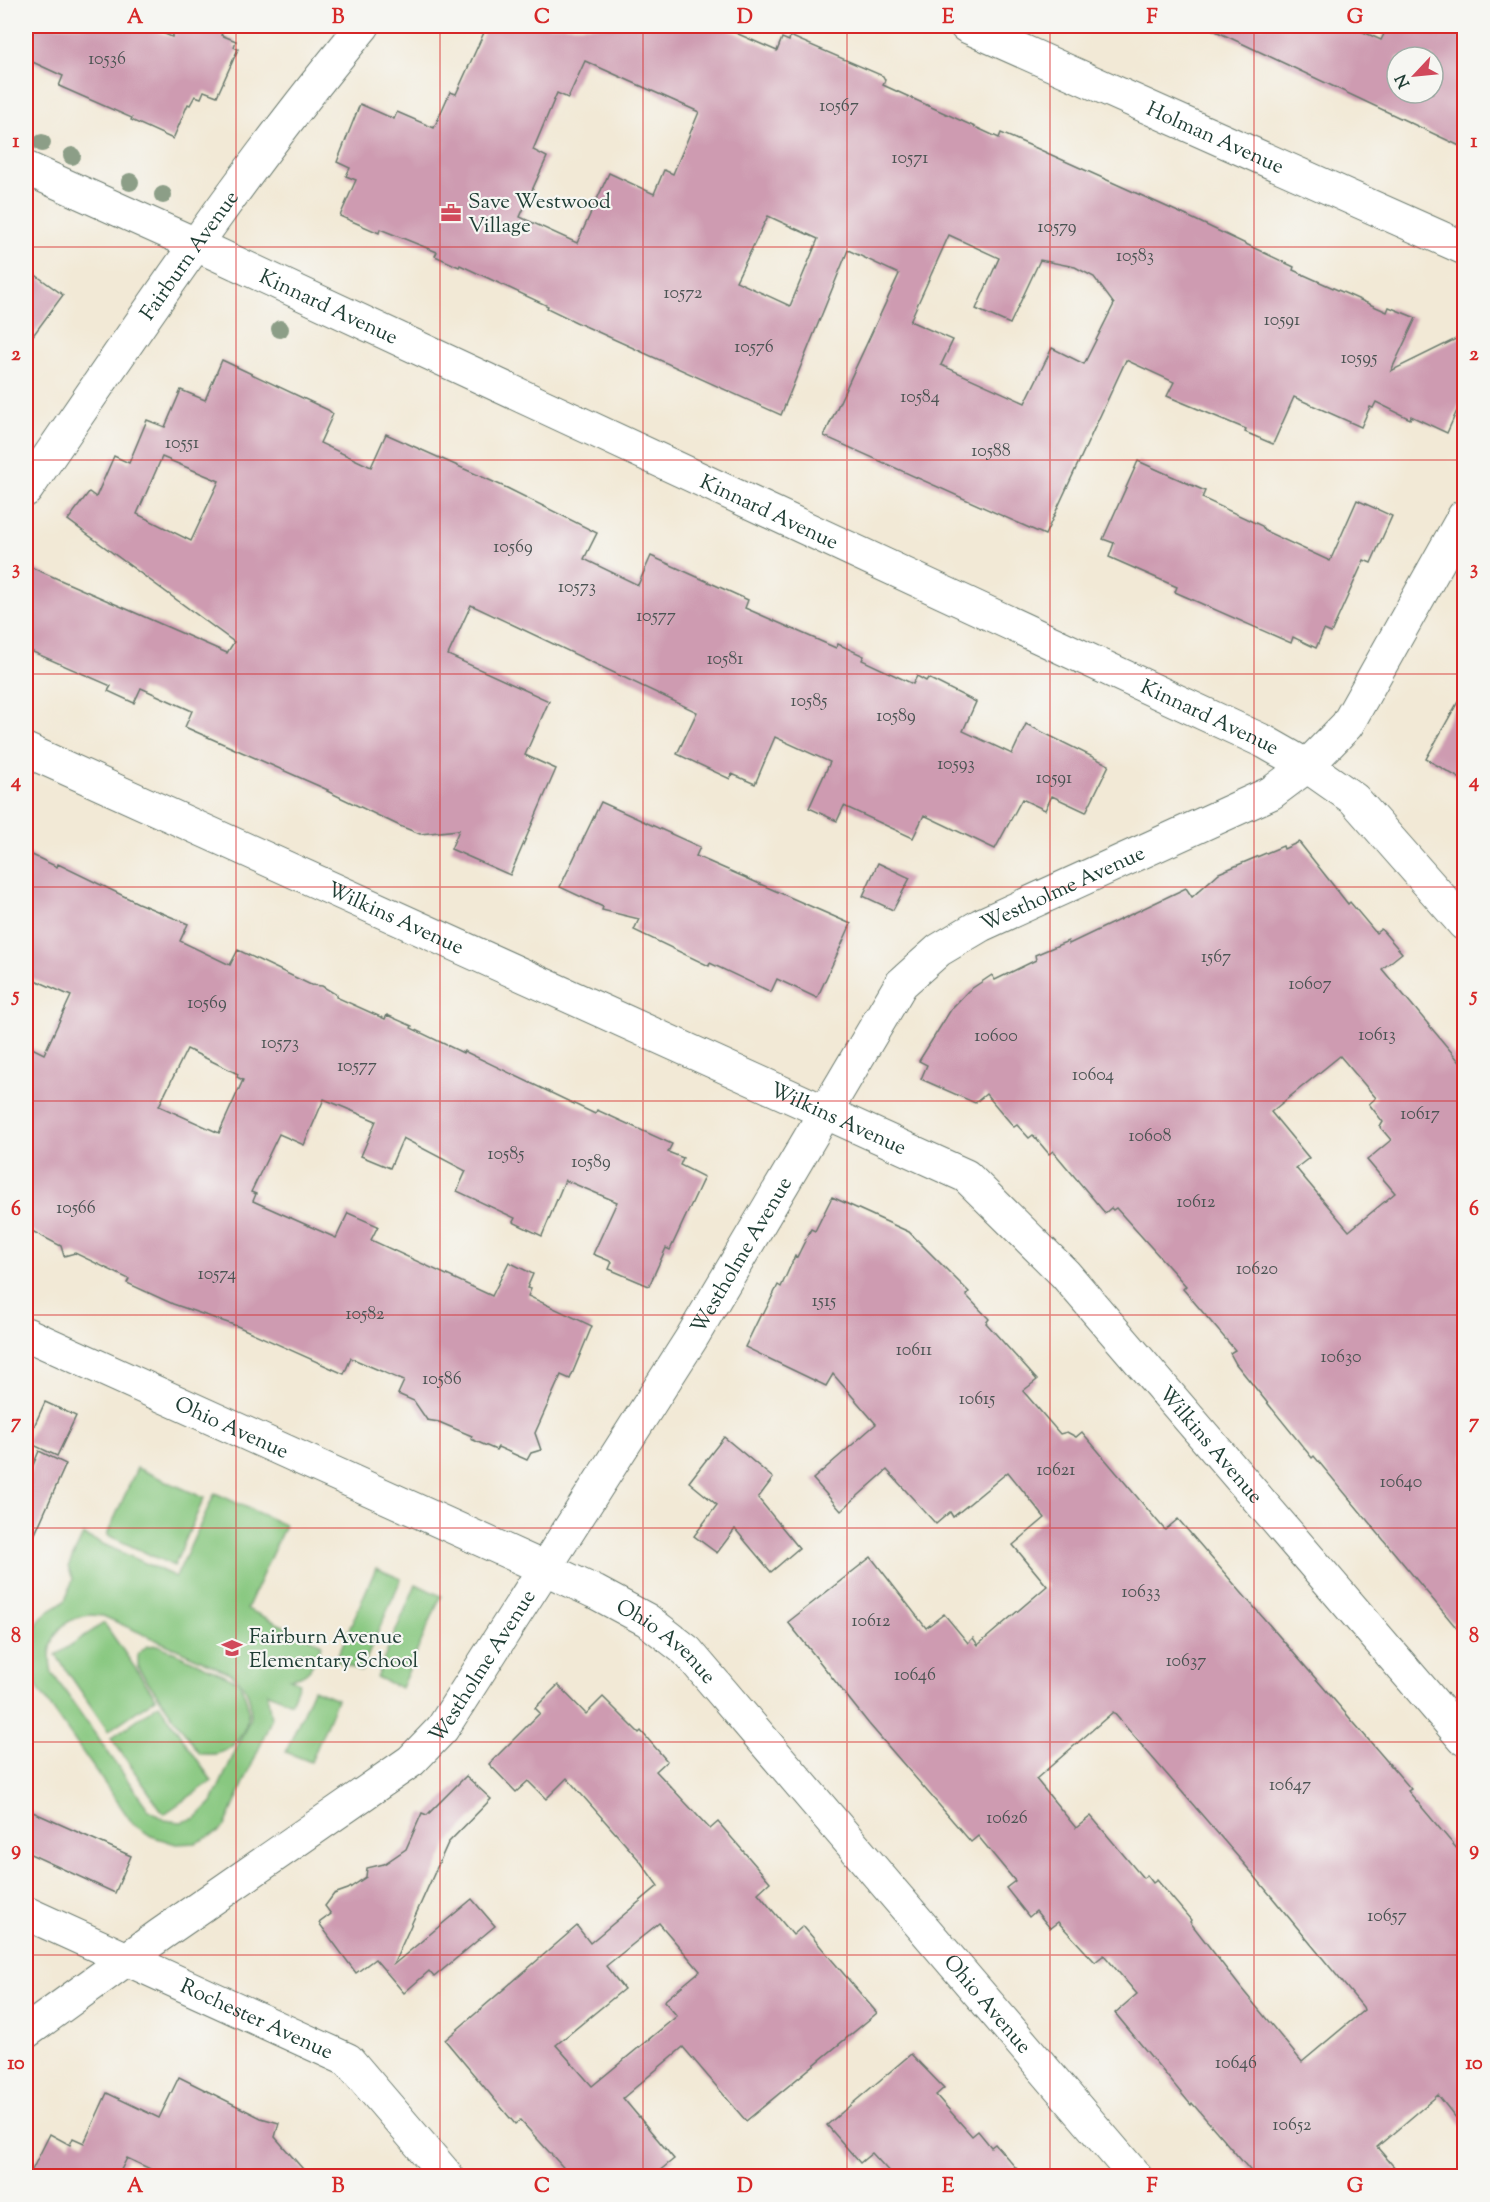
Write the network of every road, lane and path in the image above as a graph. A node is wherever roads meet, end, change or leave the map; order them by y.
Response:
1 (363, 26) edge
2 (966, 26) edge
3 (26, 168) edge
4 (197, 245) junction
5 (1464, 248) edge
6 (26, 490) edge
7 (1464, 516) edge
8 (26, 750) edge
9 (1307, 766) junction
10 (1464, 924) edge
11 (825, 1111) junction
12 (26, 1334) edge
13 (546, 1569) junction
14 (1464, 1739) edge
15 (26, 1913) edge
16 (128, 1959) junction
17 (26, 2032) edge
18 (447, 2176) edge
19 (1136, 2176) edge

1 - 4 street, Fairburn Avenue
2 - 5 street, Holman Avenue
3 - 4 street, Kinnard Avenue
4 - 6 street, Fairburn Avenue
4 - 9 street, Kinnard Avenue
7 - 9 street, Westholme Avenue
8 - 11 street, Wilkins Avenue
9 - 10 street, Kinnard Avenue
9 - 11 street, Westholme Avenue
11 - 13 street, Westholme Avenue
11 - 14 street, Wilkins Avenue
12 - 13 street, Ohio Avenue
13 - 16 street, Westholme Avenue
13 - 19 street, Ohio Avenue
15 - 16 street, Rochester Avenue
16 - 17 street, Westholme Avenue
16 - 18 street, Rochester Avenue

